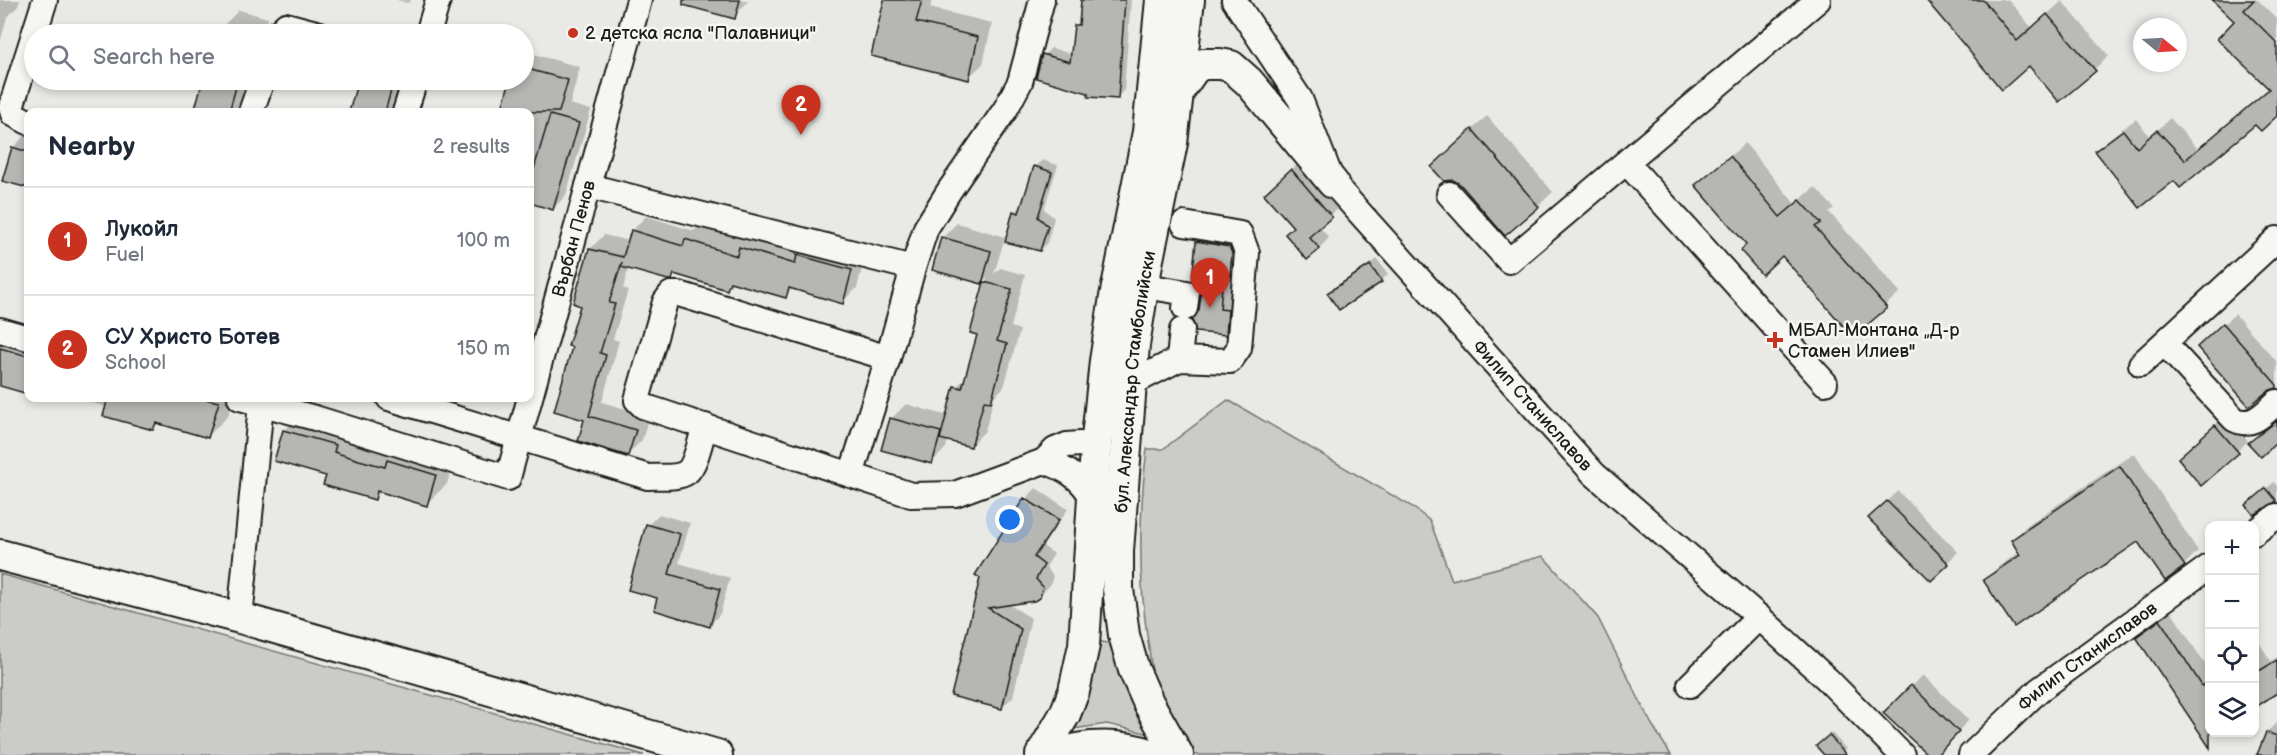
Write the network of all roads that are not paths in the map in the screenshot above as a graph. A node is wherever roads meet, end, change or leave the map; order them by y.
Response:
1 (45, 0) edge
2 (438, 0) edge
3 (639, 0) edge
4 (1042, 0) edge
5 (1161, 0) edge
6 (1189, 0) edge
7 (1234, 0) edge
8 (1818, 0) edge
9 (37, 24) edge
10 (431, 24) edge
11 (24, 66) edge
12 (259, 90) edge
13 (412, 90) edge
14 (1178, 92) junction
15 (252, 108) edge
16 (406, 108) edge
17 (24, 120) edge
18 (1627, 163) junction
19 (1333, 183) junction
20 (588, 186) junction
21 (1449, 194) dead end
22 (1184, 224) dead end
23 (2277, 239) edge
24 (913, 268) junction
25 (1129, 283) junction
26 (0, 330) edge
27 (24, 337) edge
28 (2165, 344) junction
29 (888, 358) junction
30 (1179, 359) junction
31 (2141, 364) dead end
32 (534, 382) edge
33 (1825, 383) dead end
34 (1130, 384) junction
35 (251, 402) edge
36 (261, 402) edge
37 (402, 402) edge
38 (529, 402) edge
39 (2277, 402) edge
40 (318, 408) edge
41 (705, 426) junction
42 (519, 437) junction
43 (1096, 448) junction
44 (1044, 461) junction
45 (851, 475) junction
46 (1092, 498) junction
47 (2277, 516) edge
48 (2259, 529) edge
49 (1118, 551) junction
50 (0, 555) edge
51 (2205, 570) edge
52 (1759, 617) junction
53 (240, 618) junction
54 (1690, 685) dead end
55 (717, 755) edge
56 (1041, 755) edge
57 (1056, 755) edge
58 (1154, 755) edge
59 (1178, 755) edge
60 (1902, 755) edge
61 (1971, 755) edge

1 - 9 street
2 - 10 street
3 - 20 street, Върбан Пенов
4 - 24 street
5 - 25 main road
6 - 14 main road, бул. Александър Стамболийски
7 - 19 street, Филип Станиславов
8 - 18 street
11 - 17 street
12 - 15 street
13 - 16 street
14 - 19 main road
14 - 25 main road, бул. Александър Стамболийски
18 - 21 street
18 - 33 street
19 - 52 street, Филип Станиславов
20 - 24 street
20 - 32 street, Върбан Пенов
22 - 30 street
23 - 28 street
24 - 29 street
25 - 30 street
25 - 34 main road, бул. Александър Стамболийски
25 - 43 main road, бул. Александър Стамболийски
26 - 27 street
28 - 31 street
28 - 39 street
29 - 41 street
29 - 45 street
30 - 34 street
34 - 49 main road, бул. Александър Стамболийски
35 - 53 street
36 - 40 street
37 - 42 street
38 - 42 street, Върбан Пенов
40 - 42 street, Върбан Пенов
41 - 42 street
41 - 45 street
43 - 44 street
43 - 46 main road, бул. Александър Стамболийски
43 - 49 main road
44 - 45 street
44 - 46 street
46 - 56 main road, бул. Александър Стамболийски
47 - 48 street
49 - 59 main road, бул. Александър Стамболийски
50 - 53 main road
51 - 61 street, Филип Станиславов
52 - 54 street
52 - 60 street, Филип Станиславов
53 - 55 main road
57 - 58 main road

